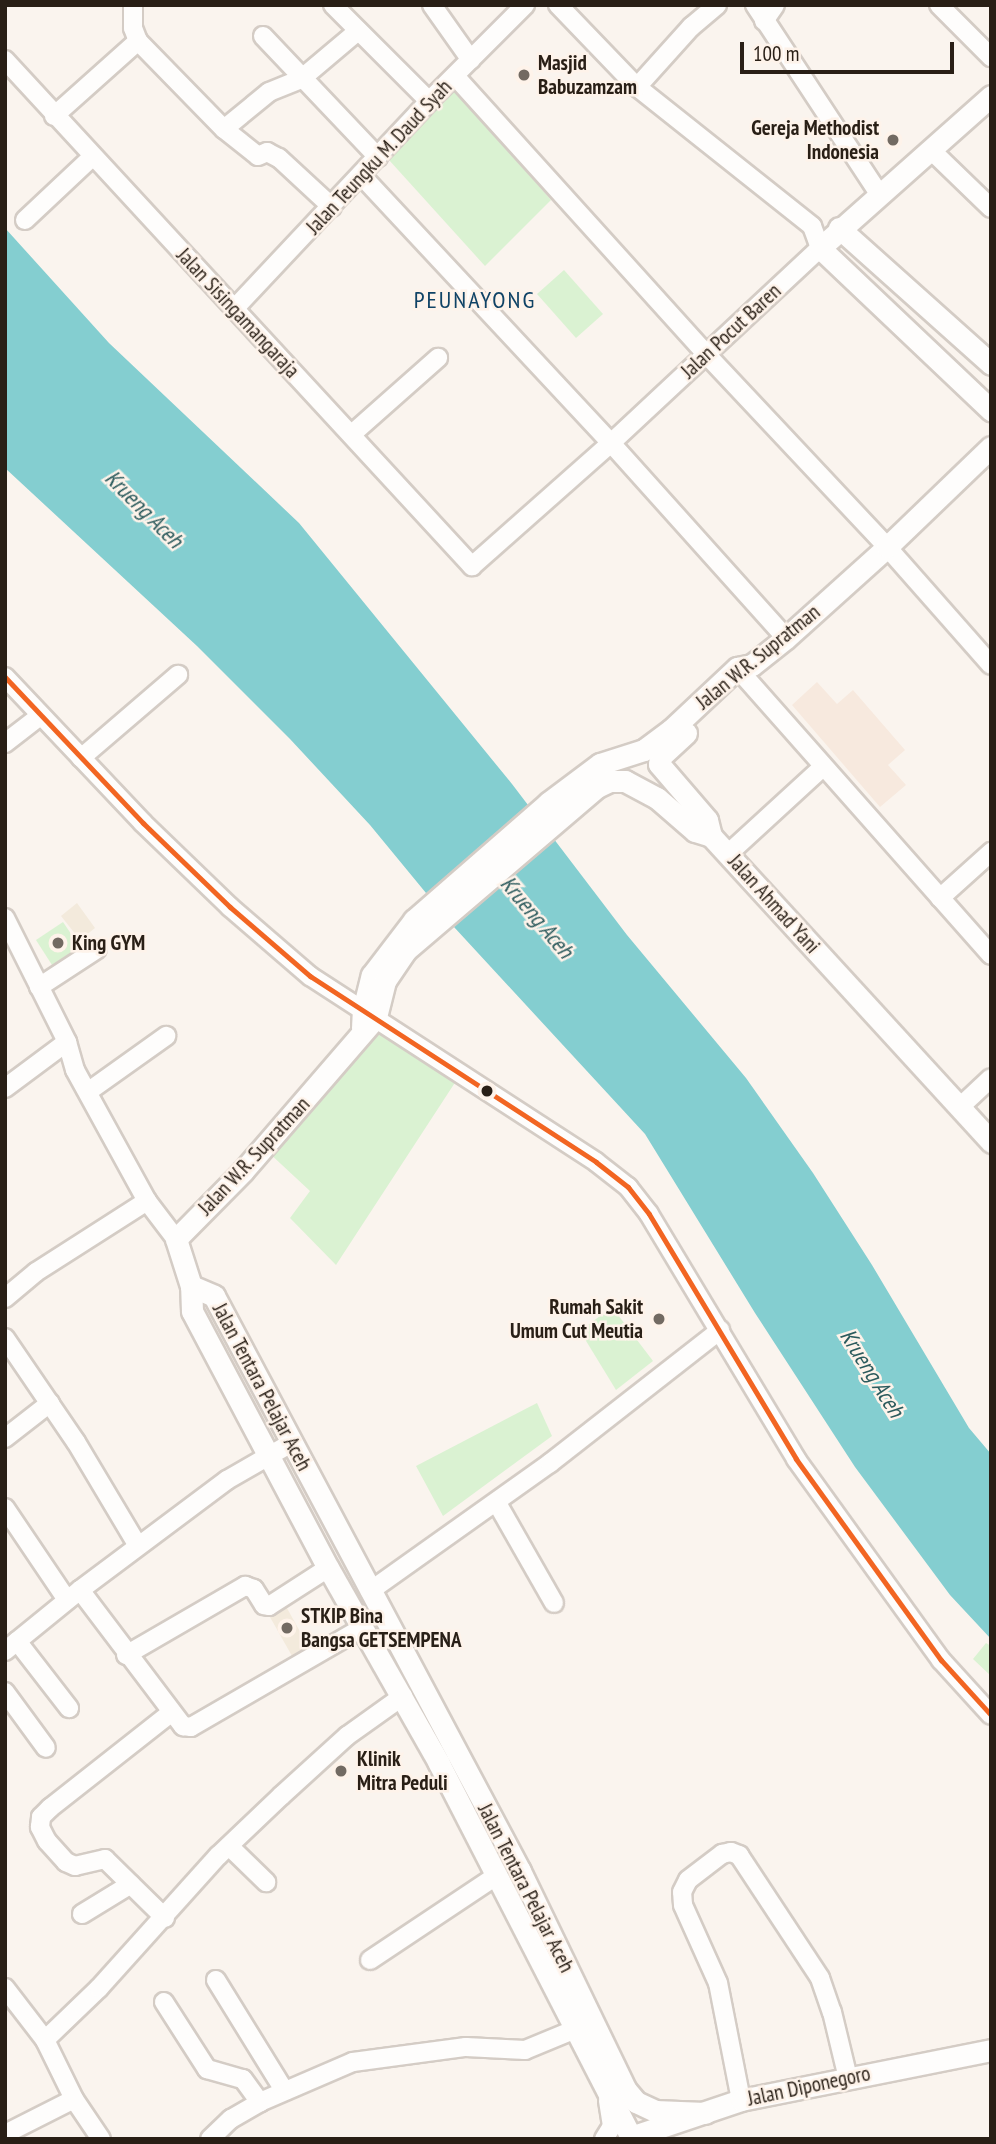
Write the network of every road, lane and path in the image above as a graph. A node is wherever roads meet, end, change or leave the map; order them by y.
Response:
1 (133, 5) edge
2 (333, 5) edge
3 (432, 5) edge
4 (525, 5) edge
5 (558, 5) edge
6 (718, 5) edge
7 (755, 5) edge
8 (775, 5) edge
9 (939, 5) edge
10 (764, 21) junction
11 (358, 31) junction
12 (263, 36) dead end
13 (138, 41) junction
14 (991, 57) edge
15 (5, 60) edge
16 (471, 60) junction
17 (455, 76) junction
18 (301, 79) junction
19 (637, 87) junction
20 (991, 96) edge
21 (429, 101) junction
22 (54, 116) junction
23 (224, 129) junction
24 (931, 150) junction
25 (92, 157) junction
26 (378, 158) junction
27 (361, 175) junction
28 (879, 194) junction
29 (332, 207) junction
30 (991, 208) edge
31 (25, 220) dead end
32 (812, 226) junction
33 (839, 228) junction
34 (820, 248) junction
35 (234, 309) junction
36 (706, 354) junction
37 (438, 358) dead end
38 (991, 364) edge
39 (991, 410) edge
40 (352, 434) junction
41 (611, 443) junction
42 (991, 447) edge
43 (887, 547) junction
44 (472, 566) joint
45 (786, 638) junction
46 (991, 665) edge
47 (745, 671) junction
48 (178, 675) dead end
49 (5, 677) edge
50 (40, 716) junction
51 (5, 743) edge
52 (80, 758) junction
53 (823, 767) junction
54 (555, 809) junction
55 (711, 836) junction
56 (991, 852) edge
57 (729, 853) junction
58 (940, 898) junction
59 (5, 918) edge
60 (420, 926) junction
61 (97, 949) dead end
62 (991, 955) edge
63 (39, 987) junction
64 (367, 1020) junction
65 (166, 1036) dead end
66 (67, 1042) junction
67 (991, 1078) edge
68 (5, 1088) edge
69 (89, 1091) junction
70 (960, 1107) junction
71 (991, 1142) edge
72 (147, 1201) junction
73 (176, 1239) junction
74 (191, 1286) junction
75 (5, 1298) edge
76 (720, 1330) junction
77 (5, 1338) edge
78 (50, 1403) junction
79 (5, 1438) edge
80 (293, 1442) junction
81 (269, 1455) junction
82 (497, 1503) junction
83 (5, 1508) edge
84 (138, 1546) junction
85 (328, 1568) junction
86 (370, 1591) junction
87 (74, 1595) junction
88 (554, 1604) dead end
89 (362, 1628) junction
90 (11, 1646) edge
91 (126, 1655) junction
92 (5, 1692) edge
93 (403, 1696) junction
94 (69, 1708) dead end
95 (172, 1712) junction
96 (991, 1715) edge
97 (46, 1748) dead end
98 (447, 1756) junction
99 (229, 1846) junction
100 (496, 1876) junction
101 (266, 1882) dead end
102 (131, 1884) junction
103 (82, 1914) dead end
104 (165, 1918) junction
105 (370, 1960) dead end
106 (216, 1980) dead end
107 (5, 1989) edge
108 (164, 2002) dead end
109 (576, 2029) junction
110 (45, 2040) junction
111 (991, 2050) edge
112 (596, 2066) junction
113 (848, 2078) junction
114 (284, 2090) junction
115 (74, 2099) junction
116 (741, 2100) junction
117 (260, 2102) junction
118 (705, 2113) junction
119 (5, 2134) edge
120 (632, 2138) edge
121 (101, 2139) edge
122 (210, 2139) edge
123 (604, 2139) edge

1 - 13 street
2 - 11 street
3 - 16 street
4 - 16 street, Jalan Teungku M. Daud Syah
5 - 19 street
6 - 19 street
7 - 10 street
8 - 10 street
9 - 14 street
10 - 28 street
11 - 18 street
11 - 21 street
12 - 18 street
13 - 22 street
13 - 23 street
15 - 22 street, Jalan Sisingamangaraja
16 - 17 street, Jalan Teungku M. Daud Syah
17 - 21 street, Jalan Teungku M. Daud Syah
17 - 36 street
18 - 23 street
18 - 26 street
19 - 32 street
20 - 24 main road, Jalan Pocut Baren
21 - 26 street, Jalan Teungku M. Daud Syah
22 - 25 street, Jalan Sisingamangaraja
23 - 29 street
24 - 28 main road, Jalan Pocut Baren
24 - 30 street
25 - 31 street
25 - 35 street, Jalan Sisingamangaraja
26 - 27 street, Jalan Teungku M. Daud Syah
27 - 29 street, Jalan Teungku M. Daud Syah
27 - 41 street
28 - 33 main road, Jalan Pocut Baren
29 - 35 street, Jalan Teungku M. Daud Syah
32 - 33 street
32 - 34 street
33 - 34 main road, Jalan Pocut Baren
33 - 38 main road
34 - 36 street, Jalan Pocut Baren
34 - 39 main road
35 - 40 street, Jalan Sisingamangaraja
36 - 41 street, Jalan Pocut Baren
36 - 43 street
37 - 40 street
40 - 44 street, Jalan Sisingamangaraja
41 - 44 street, Jalan Pocut Baren
41 - 45 street
42 - 43 main road, Jalan W.R. Supratman
43 - 45 main road, Jalan W.R. Supratman
43 - 46 street
45 - 47 main road, Jalan W.R. Supratman
47 - 53 street
47 - 54 main road, Jalan W.R. Supratman
47 - 55 main road, Jalan Ahmad Yani
48 - 52 street
49 - 50 street
50 - 51 street
50 - 52 street
52 - 64 street
53 - 57 street
53 - 58 street
54 - 55 main road
54 - 60 main road, Jalan W.R. Supratman
55 - 57 main road, Jalan Ahmad Yani
56 - 58 street
57 - 70 main road, Jalan Ahmad Yani
58 - 62 street
59 - 63 street
60 - 64 main road, Jalan W.R. Supratman
60 - 64 main road, Jalan W.R. Supratman
61 - 63 street
63 - 66 street
64 - 73 main road, Jalan W.R. Supratman
64 - 76 street
65 - 69 street
66 - 68 street
66 - 69 street
67 - 70 street
69 - 72 street
70 - 71 main road, Jalan Ahmad Yani
72 - 73 street
72 - 75 street
73 - 74 main road
74 - 80 main road, Jalan Tentara Pelajar Aceh
74 - 81 main road, Jalan Tentara Pelajar Aceh
76 - 82 street
76 - 96 street
77 - 78 street
78 - 79 street
78 - 84 street
80 - 81 street
80 - 86 main road, Jalan Tentara Pelajar Aceh
81 - 84 street
81 - 85 main road, Jalan Tentara Pelajar Aceh
82 - 86 street
82 - 88 street
83 - 87 street
84 - 87 street
85 - 89 main road, Jalan Tentara Pelajar Aceh
85 - 91 street
86 - 98 main road, Jalan Tentara Pelajar Aceh
87 - 90 street
87 - 91 street
89 - 93 main road, Jalan Tentara Pelajar Aceh
89 - 95 street
90 - 94 street
91 - 95 street
92 - 97 street
93 - 98 main road, Jalan Tentara Pelajar Aceh
93 - 99 street
95 - 102 street
98 - 100 main road, Jalan Tentara Pelajar Aceh
98 - 118 main road, Jalan Tentara Pelajar Aceh
99 - 101 street
99 - 104 street
100 - 105 street
100 - 109 main road, Jalan Tentara Pelajar Aceh
102 - 103 street
102 - 104 street
104 - 110 street
106 - 114 street
107 - 110 street
108 - 117 street
109 - 112 main road, Jalan Tentara Pelajar Aceh
109 - 114 street
110 - 115 street
111 - 113 main road, Jalan Diponegoro
112 - 120 main road, Jalan Tentara Pelajar Aceh
112 - 123 street
113 - 116 main road, Jalan Diponegoro
113 - 116 street
114 - 117 street
115 - 119 street
115 - 121 street
116 - 118 main road, Jalan Diponegoro
117 - 122 street
118 - 120 main road, Jalan Diponegoro

